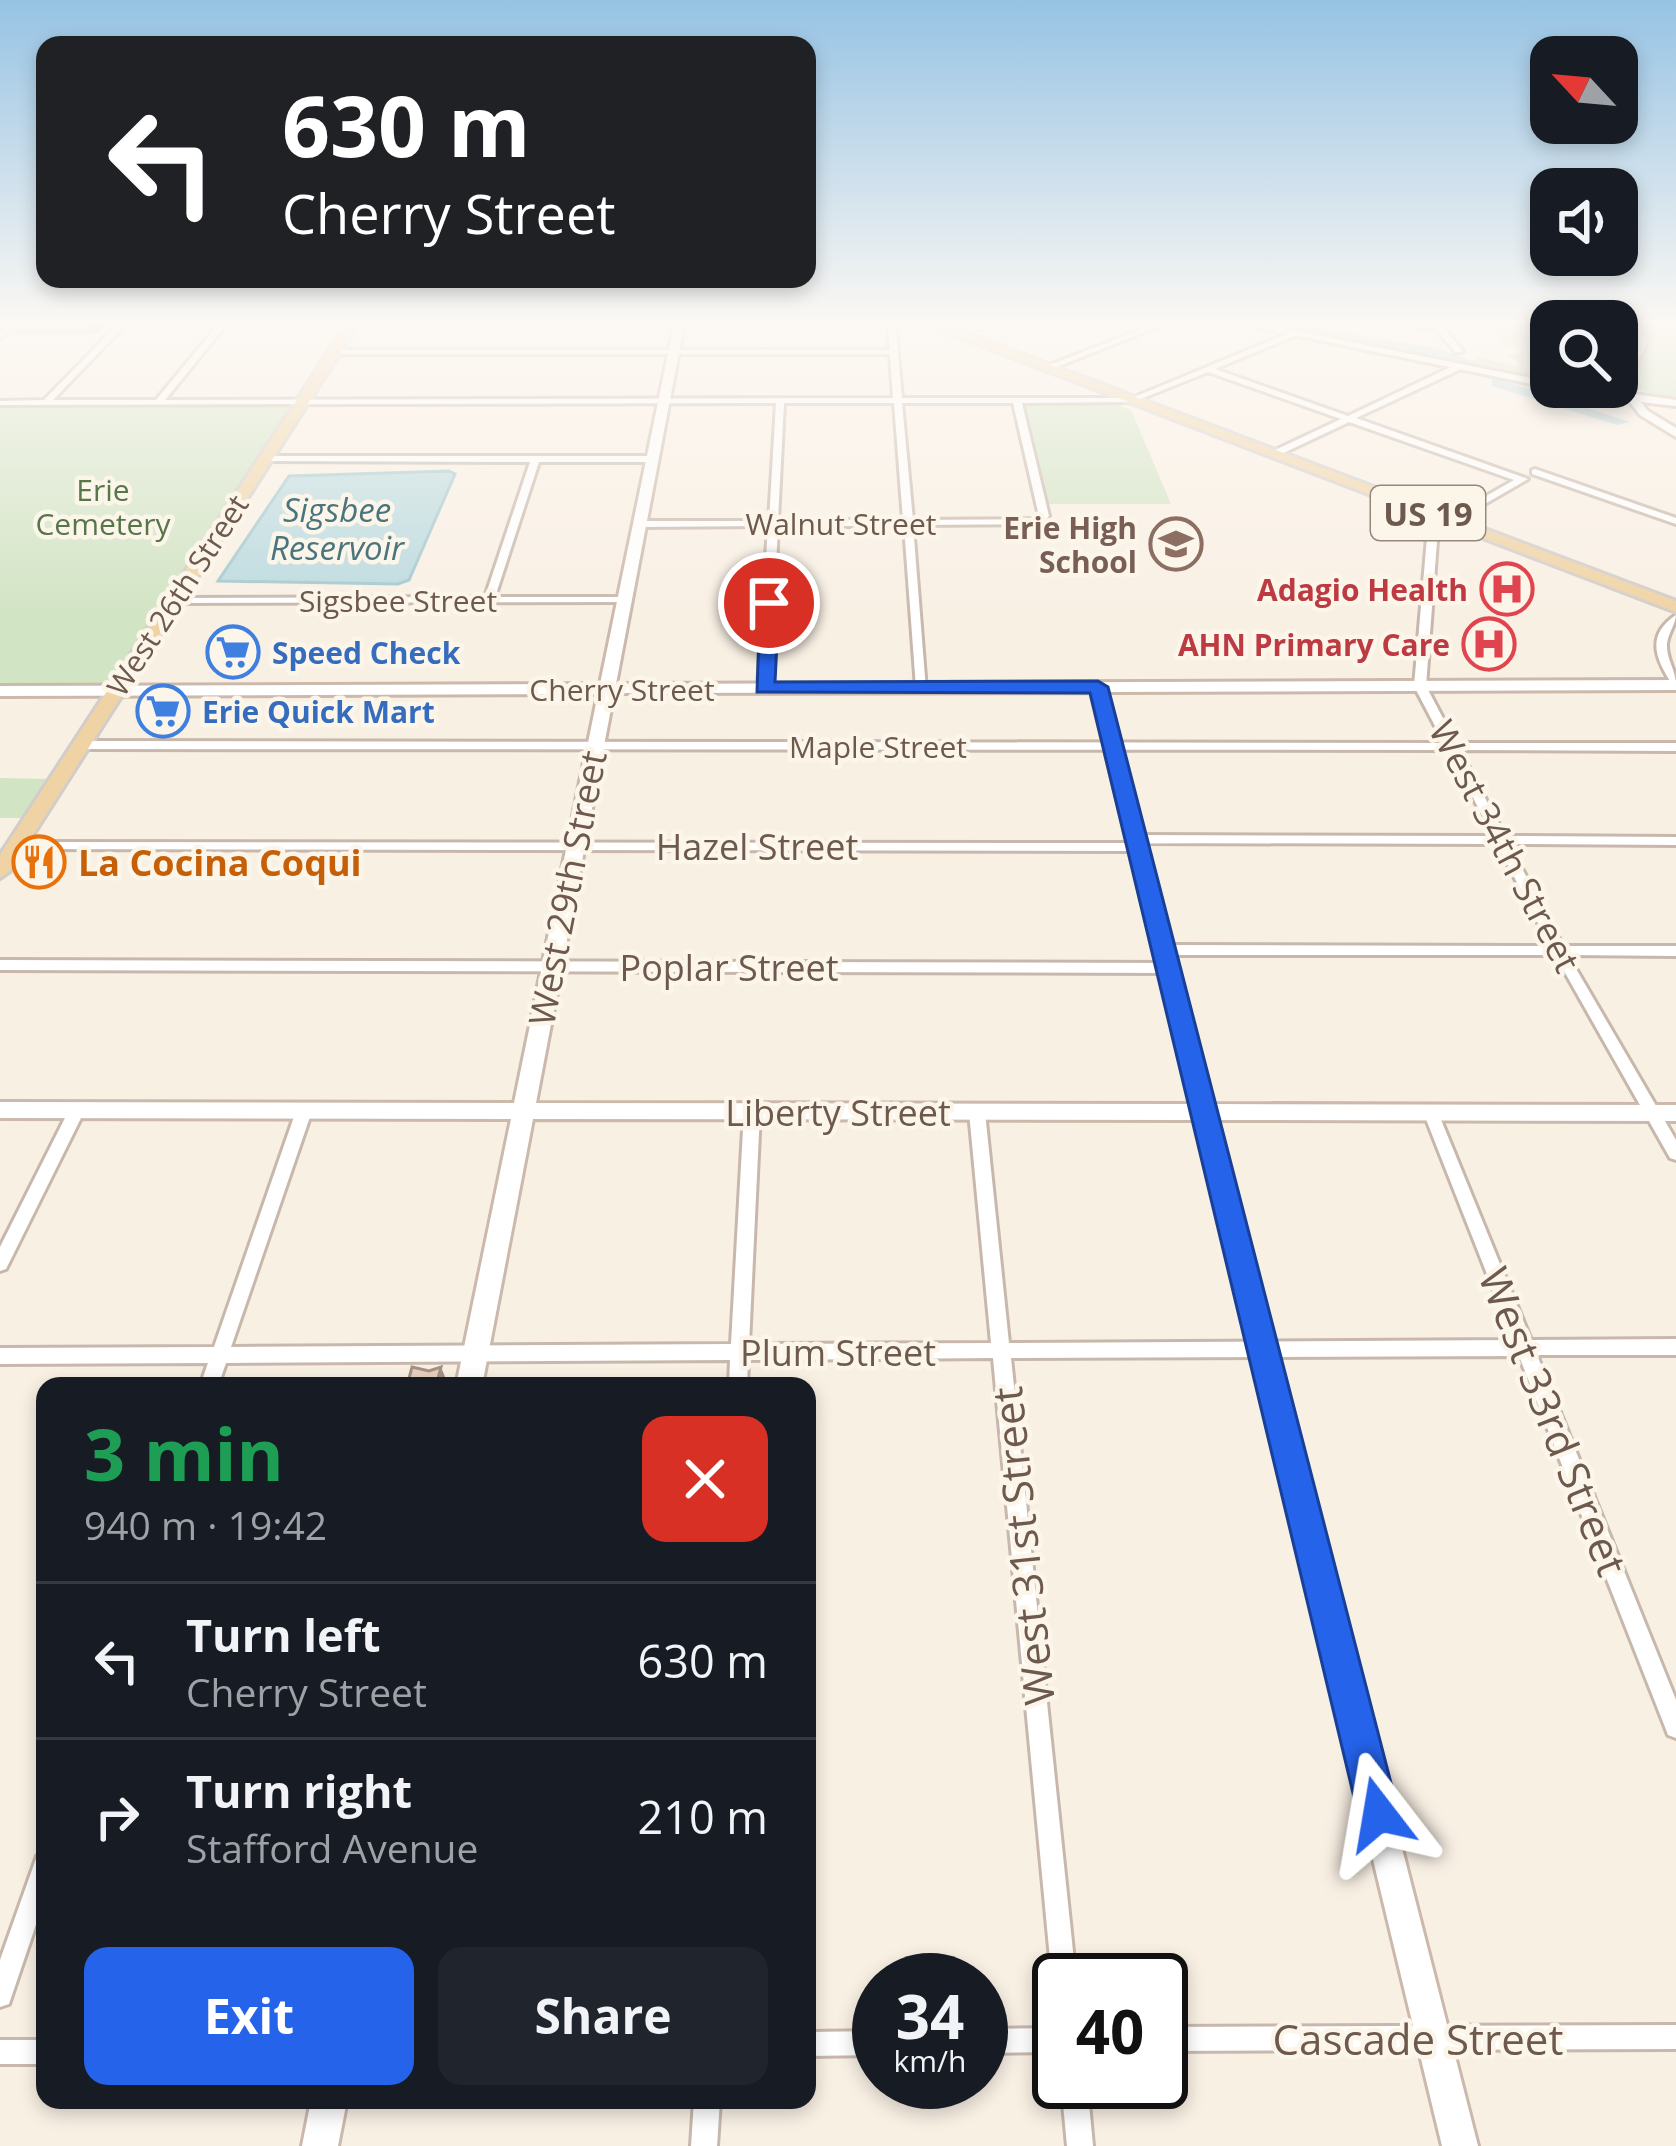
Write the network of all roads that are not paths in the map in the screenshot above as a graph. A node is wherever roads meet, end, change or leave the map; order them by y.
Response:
1 (290, 420) edge
2 (659, 420) edge
3 (779, 420) edge
4 (900, 420) edge
5 (1021, 420) edge
6 (1185, 420) edge
7 (1346, 420) edge
8 (1351, 420) edge
9 (1274, 454) junction
10 (652, 458) junction
11 (264, 459) junction
12 (536, 459) junction
13 (1546, 465) dead end
14 (1535, 472) junction
15 (1522, 480) junction
16 (1441, 518) junction
17 (1676, 521) edge
18 (909, 523) junction
19 (639, 524) junction
20 (774, 524) junction
21 (489, 600) junction
22 (623, 600) junction
23 (173, 601) junction
24 (1676, 607) edge
25 (1676, 618) edge
26 (1676, 684) edge
27 (1420, 686) junction
28 (1098, 687) junction
29 (764, 688) junction
30 (922, 688) junction
31 (607, 689) junction
32 (116, 690) junction
33 (0, 691) edge
34 (80, 745) junction
35 (595, 746) junction
36 (1112, 746) junction
37 (1450, 746) junction
38 (1676, 747) edge
39 (1500, 841) junction
40 (1676, 841) edge
41 (1137, 843) junction
42 (16, 845) junction
43 (575, 846) junction
44 (0, 871) edge
45 (1676, 950) edge
46 (1559, 951) junction
47 (1167, 959) junction
48 (0, 965) edge
49 (552, 966) junction
50 (0, 1110) edge
51 (76, 1110) junction
52 (304, 1111) junction
53 (524, 1111) junction
54 (752, 1112) junction
55 (977, 1112) junction
56 (1205, 1113) junction
57 (1664, 1113) edge
58 (1432, 1114) junction
59 (1676, 1154) edge
60 (0, 1264) edge
61 (1676, 1347) edge
62 (1526, 1348) junction
63 (1266, 1350) junction
64 (1003, 1351) junction
65 (739, 1352) junction
66 (476, 1354) junction
67 (220, 1355) junction
68 (0, 1356) edge
69 (212, 1377) edge
70 (471, 1377) edge
71 (738, 1377) edge
72 (1676, 1727) edge
73 (36, 1890) edge
74 (1061, 1953) edge
75 (0, 1995) edge
76 (1676, 2037) edge
77 (1433, 2038) junction
78 (1188, 2039) edge
79 (852, 2043) edge
80 (816, 2044) edge
81 (0, 2052) edge
82 (36, 2052) edge
83 (327, 2109) edge
84 (706, 2109) edge
85 (1077, 2109) edge
86 (320, 2146) edge
87 (704, 2146) edge
88 (1080, 2146) edge
89 (1460, 2146) edge

1 - 11 main road, West 26th Street
2 - 10 street, West 29th Street
3 - 20 street
4 - 18 street
5 - 18 street, Walnut Street
6 - 9 main road, US 19
7 - 9 street
8 - 15 street
9 - 16 main road, US 19
10 - 12 street
10 - 19 street, West 29th Street
11 - 12 street
11 - 23 main road, West 26th Street
12 - 21 street
13 - 14 street
14 - 15 street
14 - 17 street
15 - 16 street
16 - 24 main road, US 19
16 - 27 street, West 34th Street
18 - 20 street, Walnut Street
18 - 30 street
19 - 20 street, Walnut Street
19 - 22 street, West 29th Street
20 - 29 street
21 - 22 street, Sigsbee Street
21 - 23 street, Sigsbee Street
22 - 31 street, West 29th Street
23 - 32 main road, West 26th Street
25 - 26 street
26 - 27 street, Cherry Street
27 - 28 street, Cherry Street
27 - 37 street, West 34th Street
28 - 30 street, Cherry Street
28 - 36 street
29 - 30 street, Cherry Street
29 - 31 street, Cherry Street
31 - 32 street, Cherry Street
31 - 35 street, West 29th Street
32 - 33 street, Cherry Street
32 - 34 main road, West 26th Street
34 - 35 street, Maple Street
34 - 42 main road, West 26th Street
35 - 36 street, Maple Street
35 - 43 street, West 29th Street
36 - 37 street, Maple Street
36 - 41 street
37 - 38 street, Maple Street
37 - 39 street, West 34th Street
39 - 40 street, Hazel Street
39 - 41 street, Hazel Street
39 - 46 street, West 34th Street
41 - 43 street, Hazel Street
41 - 47 street
42 - 43 street, Hazel Street
42 - 44 main road, West 26th Street
43 - 49 street, West 29th Street
45 - 46 street, Poplar Street
46 - 47 street, Poplar Street
46 - 57 street, West 34th Street
47 - 49 street, Poplar Street
47 - 56 street
48 - 49 street, Poplar Street
49 - 53 street, West 29th Street
50 - 51 street, Liberty Street
51 - 52 street, Liberty Street
51 - 60 street
52 - 53 street, Liberty Street
52 - 67 street
53 - 54 street, Liberty Street
53 - 66 street, West 29th Street
54 - 55 street, Liberty Street
54 - 65 street
55 - 56 street, Liberty Street
55 - 64 street, West 31st Street
56 - 58 street, Liberty Street
56 - 63 street
57 - 58 street, Liberty Street
57 - 59 street, West 34th Street
58 - 62 street, West 33rd Street
61 - 62 street, Plum Street
62 - 63 street, Plum Street
62 - 72 street, West 33rd Street
63 - 64 street, Plum Street
63 - 77 street
64 - 65 street, Plum Street
64 - 74 street, West 31st Street
65 - 66 street, Plum Street
65 - 71 street
66 - 67 street, Plum Street
66 - 70 street, West 29th Street
67 - 68 street, Plum Street
67 - 69 street
73 - 75 street
76 - 77 street, Cascade Street
77 - 78 street, Cascade Street
77 - 89 street
79 - 80 street
81 - 82 street
83 - 86 street
84 - 87 street
85 - 88 street

